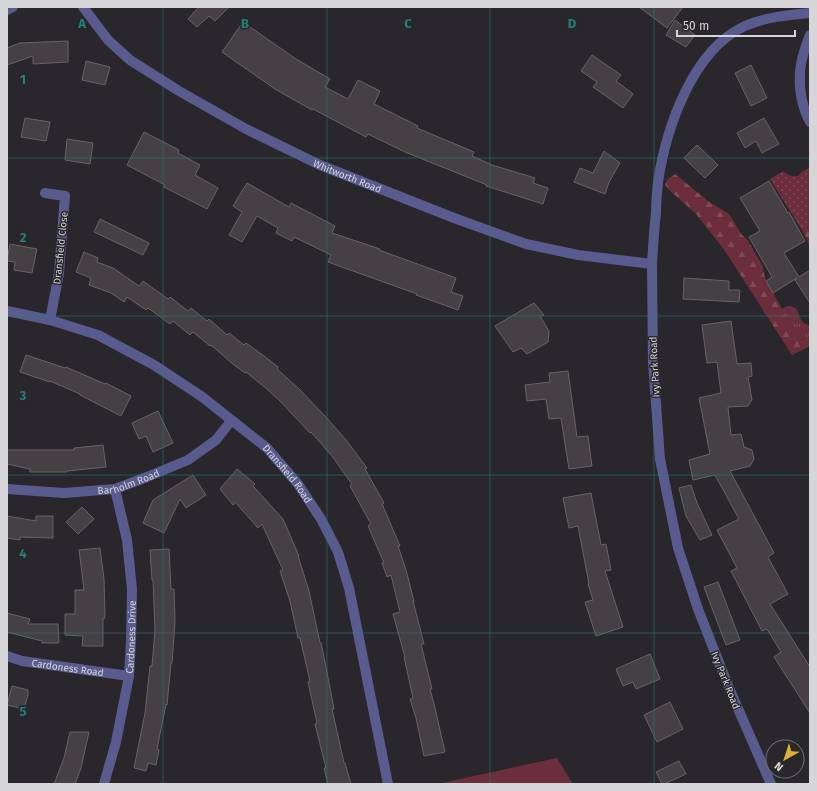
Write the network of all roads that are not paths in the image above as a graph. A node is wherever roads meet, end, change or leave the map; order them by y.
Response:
1 (13, 7) edge
2 (83, 7) edge
3 (7, 10) edge
4 (810, 13) edge
5 (810, 35) edge
6 (810, 122) edge
7 (45, 193) dead end
8 (652, 264) junction
9 (7, 311) edge
10 (50, 320) junction
11 (231, 421) junction
12 (7, 489) edge
13 (115, 489) junction
14 (7, 656) edge
15 (129, 676) junction
16 (104, 784) edge
17 (388, 784) edge
18 (771, 784) edge

1 - 3 street
2 - 8 street, Whitworth Road
4 - 8 street, Ivy Park Road
5 - 6 street
7 - 10 street, Dransfield Close
8 - 18 street, Ivy Park Road
9 - 10 street, Dransfield Road
10 - 11 street, Dransfield Road
11 - 13 street, Barholm Road
11 - 17 street, Dransfield Road
12 - 13 street, Barholm Road
13 - 15 street, Cardoness Drive
14 - 15 street, Cardoness Road
15 - 16 street, Cardoness Drive

